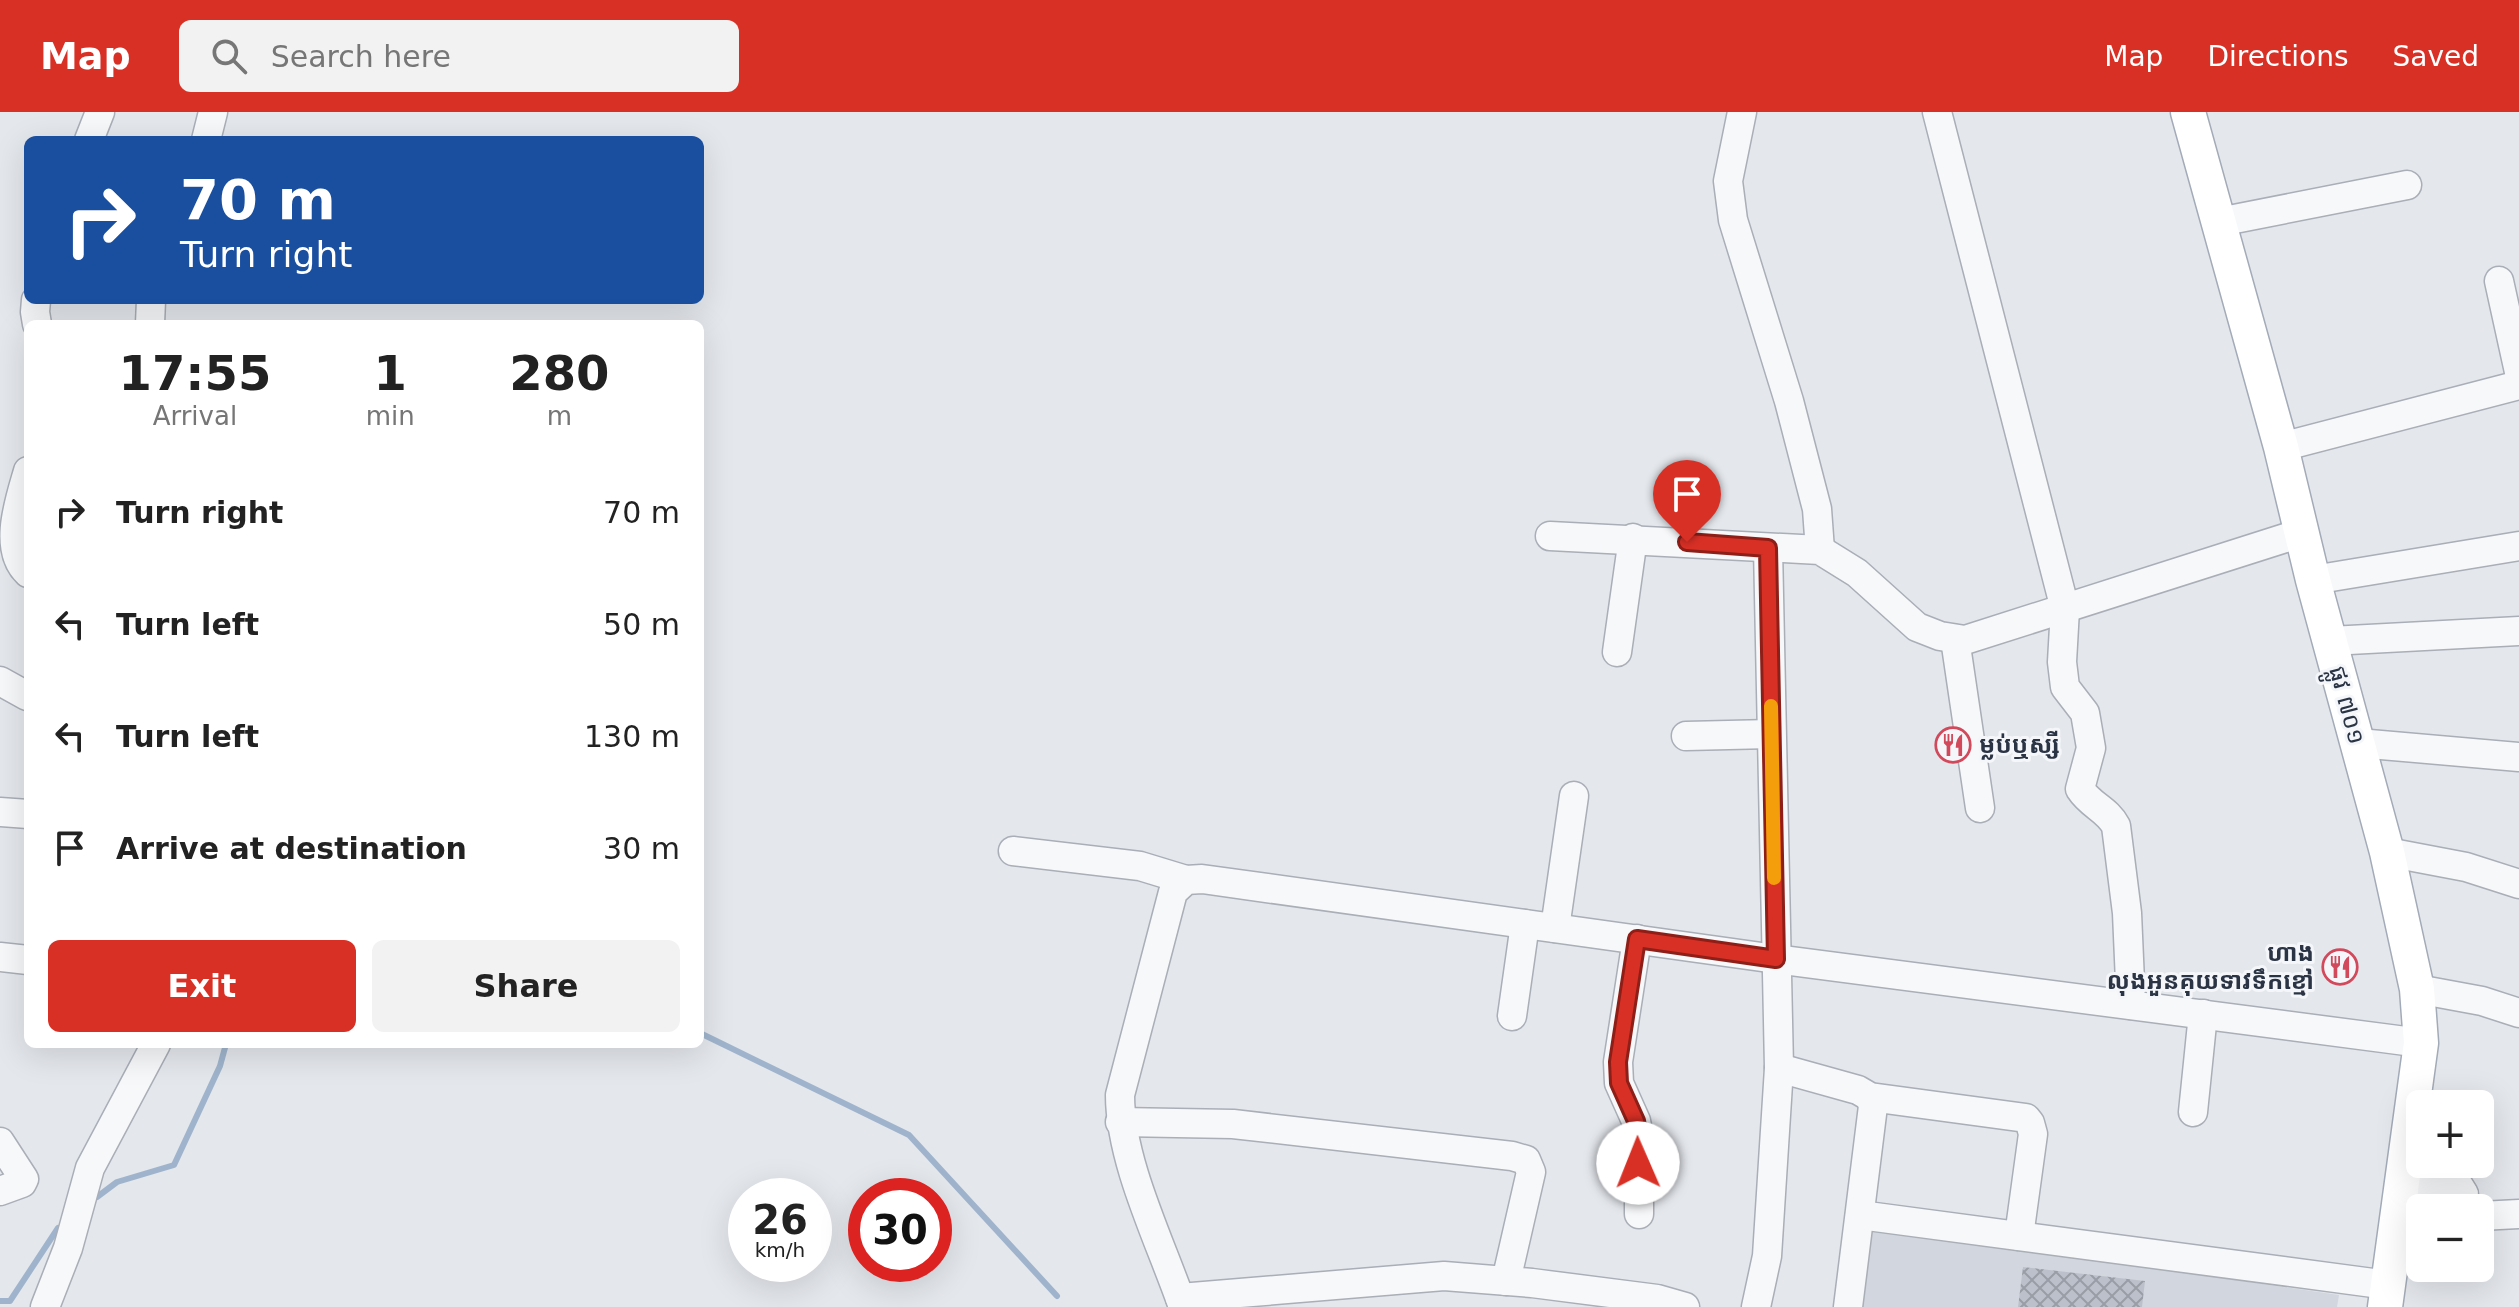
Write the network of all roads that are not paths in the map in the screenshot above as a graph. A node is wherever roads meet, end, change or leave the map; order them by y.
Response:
1 (100, 112) edge
2 (213, 112) edge
3 (1742, 112) edge
4 (1937, 112) edge
5 (2188, 112) edge
6 (91, 136) edge
7 (207, 136) edge
8 (2407, 185) dead end
9 (2219, 222) junction
10 (2499, 281) dead end
11 (2517, 356) edge
12 (2519, 385) edge
13 (2281, 447) junction
14 (24, 485) edge
15 (2301, 533) junction
16 (1550, 536) dead end
17 (1633, 538) junction
18 (2519, 546) edge
19 (1768, 548) junction
20 (1820, 550) junction
21 (24, 569) edge
22 (2313, 580) junction
23 (2065, 609) junction
24 (2519, 631) edge
25 (1955, 639) junction
26 (2330, 641) junction
27 (1617, 652) dead end
28 (0, 681) edge
29 (24, 694) edge
30 (1771, 734) junction
31 (1686, 736) dead end
32 (2358, 743) junction
33 (2519, 757) edge
34 (1574, 796) dead end
35 (1980, 808) dead end
36 (0, 812) edge
37 (24, 814) edge
38 (1013, 851) dead end
39 (2387, 852) junction
40 (1186, 880) junction
41 (2519, 884) edge
42 (1525, 924) junction
43 (1555, 928) junction
44 (1637, 939) junction
45 (0, 957) edge
46 (1776, 959) junction
47 (24, 960) edge
48 (2417, 989) junction
49 (2131, 1005) junction
50 (2519, 1013) edge
51 (2203, 1014) junction
52 (1512, 1016) dead end
53 (2421, 1043) junction
54 (154, 1048) edge
55 (1779, 1068) junction
56 (1870, 1097) junction
57 (2193, 1112) dead end
58 (1120, 1122) junction
59 (0, 1142) edge
60 (2403, 1179) junction
61 (0, 1191) edge
62 (2464, 1194) edge
63 (2406, 1198) edge
64 (1639, 1214) dead end
65 (2519, 1214) edge
66 (1860, 1215) junction
67 (2494, 1215) edge
68 (2406, 1227) edge
69 (2019, 1236) junction
70 (1506, 1281) junction
71 (2387, 1296) edge
72 (1182, 1303) edge
73 (45, 1307) edge
74 (1685, 1307) edge
75 (1756, 1307) edge
76 (1848, 1307) edge

1 - 6 street
2 - 7 street
3 - 20 street
4 - 23 street
5 - 9 main road, ផ្លូវ ៧០១
8 - 9 street
9 - 13 main road, ផ្លូវ ៧០១
10 - 11 street
12 - 13 street
13 - 15 main road, ផ្លូវ ៧០១
14 - 21 street
15 - 22 main road, ផ្លូវ ៧០១
15 - 23 street
16 - 17 street
17 - 19 street
17 - 27 street
18 - 22 street
19 - 20 street
19 - 30 street
20 - 25 street
22 - 26 main road, ផ្លូវ ៧០១
23 - 25 street
23 - 49 street
24 - 26 street
25 - 35 street
26 - 32 main road, ផ្លូវ ៧០១
28 - 29 street
30 - 31 street
30 - 46 street
32 - 33 street
32 - 39 main road, ផ្លូវ ៧០១
34 - 43 street
36 - 37 street
38 - 40 street
39 - 41 street
39 - 48 main road, ផ្លូវ ៧០១
40 - 42 street
40 - 58 street
42 - 43 street
42 - 52 street
43 - 44 street
44 - 46 street
44 - 64 street
45 - 47 street
46 - 49 street
46 - 55 street
48 - 50 street
48 - 53 main road, ផ្លូវ ៧០១
49 - 51 street
51 - 53 street
51 - 57 street
53 - 60 main road, ផ្លូវ ៧០១
54 - 73 street
55 - 56 street
55 - 75 street
56 - 66 street
56 - 69 street
58 - 70 street
58 - 72 street
59 - 61 street
60 - 62 street
60 - 63 main road, ផ្លូវ ៧០១
65 - 67 street
66 - 69 street
66 - 76 street
68 - 71 main road, ផ្លូវ ៧០១
69 - 71 street
70 - 72 street
70 - 74 street

